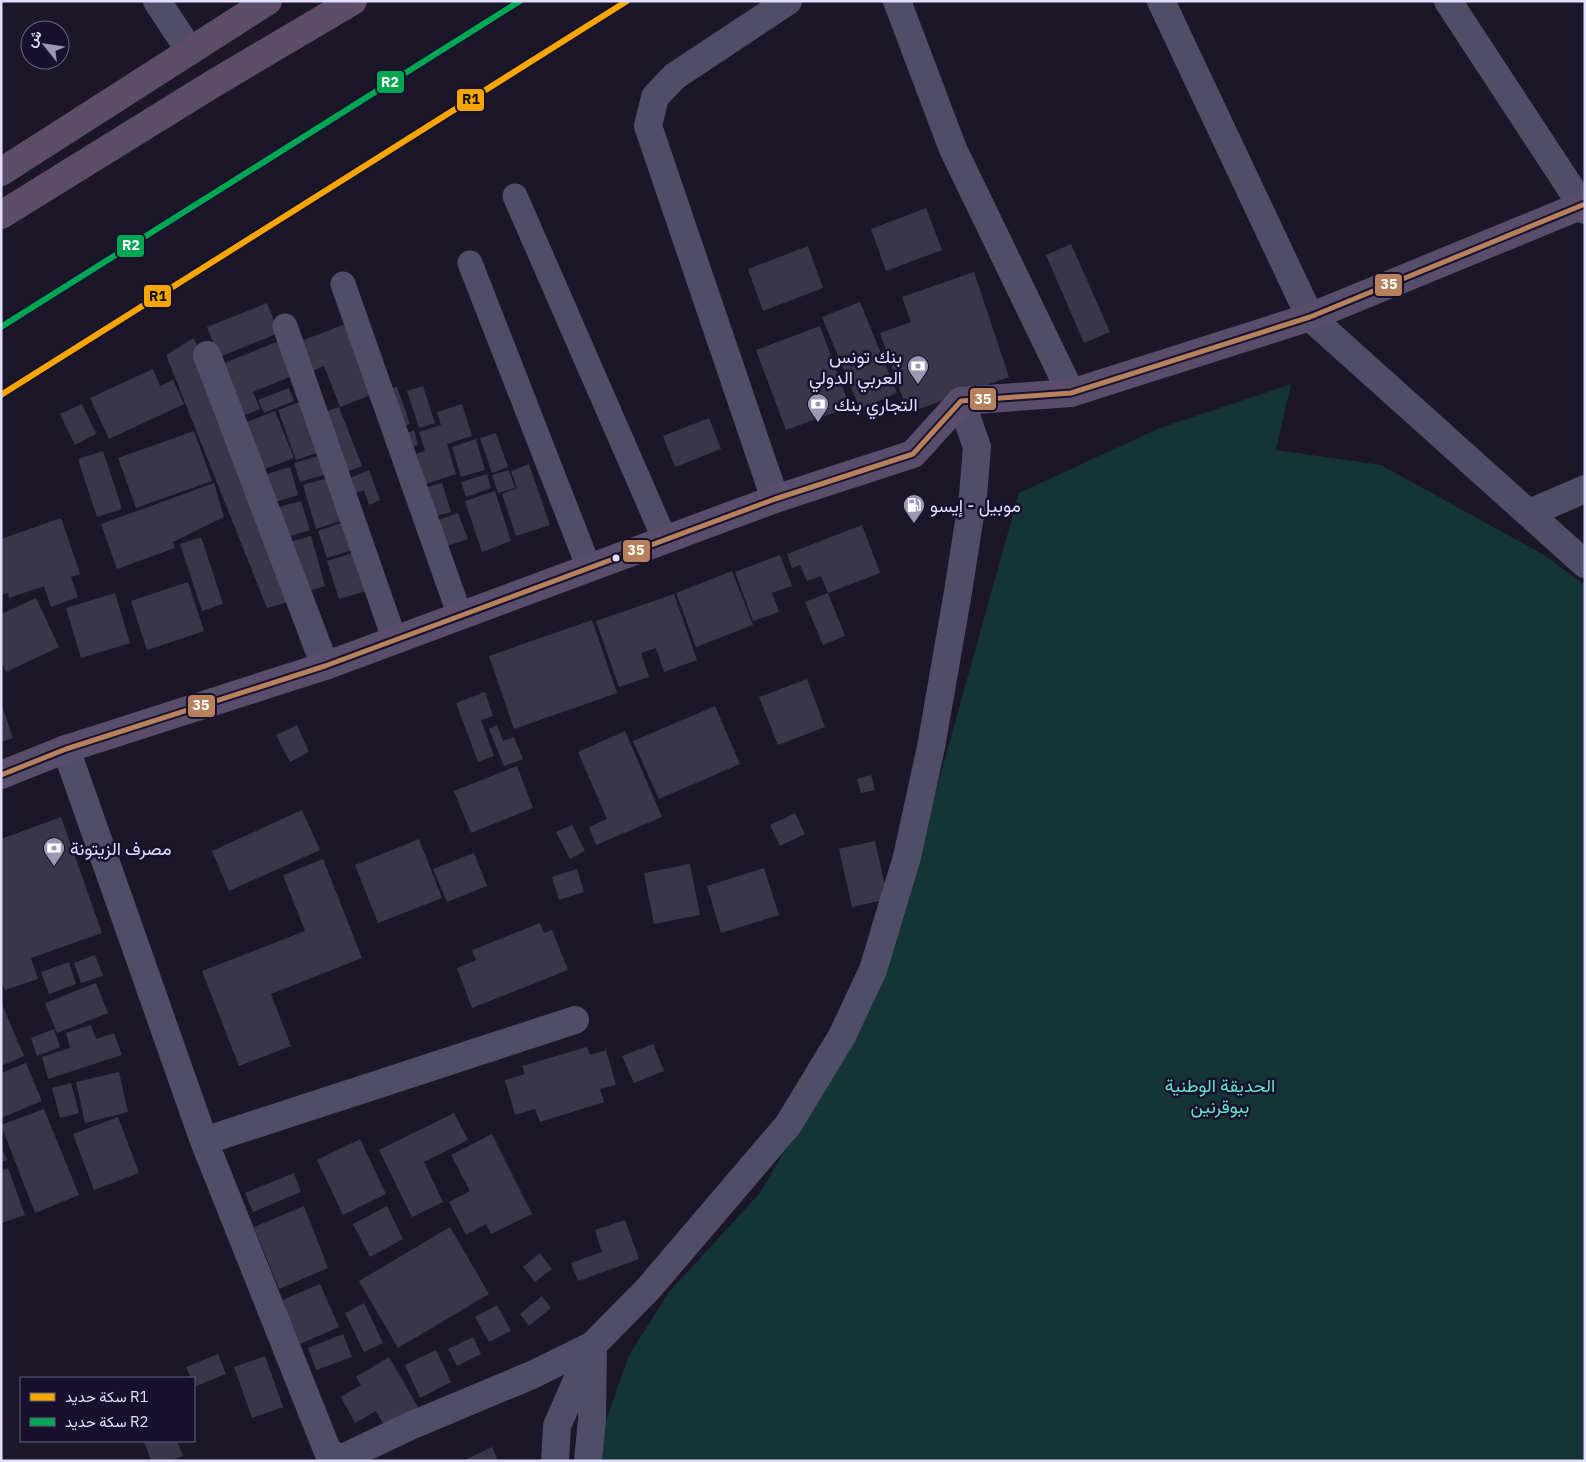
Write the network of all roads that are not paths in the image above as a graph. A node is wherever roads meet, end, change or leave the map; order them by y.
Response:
1 (157, 1) edge
2 (268, 1) edge
3 (353, 1) edge
4 (788, 1) edge
5 (897, 1) edge
6 (1161, 1) edge
7 (1448, 1) edge
8 (190, 51) junction
9 (1, 172) edge
10 (516, 196) dead end
11 (1584, 207) edge
12 (1, 215) edge
13 (470, 263) dead end
14 (343, 284) dead end
15 (1310, 317) junction
16 (285, 326) dead end
17 (207, 356) dead end
18 (1071, 393) junction
19 (961, 401) junction
20 (1585, 489) edge
21 (775, 499) junction
22 (1529, 513) junction
23 (665, 540) junction
24 (1585, 564) edge
25 (589, 568) junction
26 (460, 616) junction
27 (395, 641) junction
28 (325, 666) junction
29 (66, 748) junction
30 (1, 775) edge
31 (575, 1020) dead end
32 (204, 1141) junction
33 (593, 1345) junction
34 (555, 1461) edge
35 (588, 1461) edge

1 - 8 street
2 - 8 highway
3 - 12 highway
4 - 21 street
5 - 18 street
6 - 15 street
7 - 11 street
8 - 9 highway
10 - 23 street
11 - 15 main road
13 - 25 street
14 - 26 street
15 - 18 main road
15 - 22 street
16 - 27 street
17 - 28 street
18 - 19 main road
19 - 21 main road
19 - 33 street
20 - 22 street
21 - 23 main road
22 - 24 street
23 - 25 main road
25 - 26 main road
26 - 27 main road
27 - 28 main road
28 - 29 main road
29 - 30 main road
29 - 32 street
31 - 32 street
32 - 33 street
33 - 34 street
33 - 35 street

